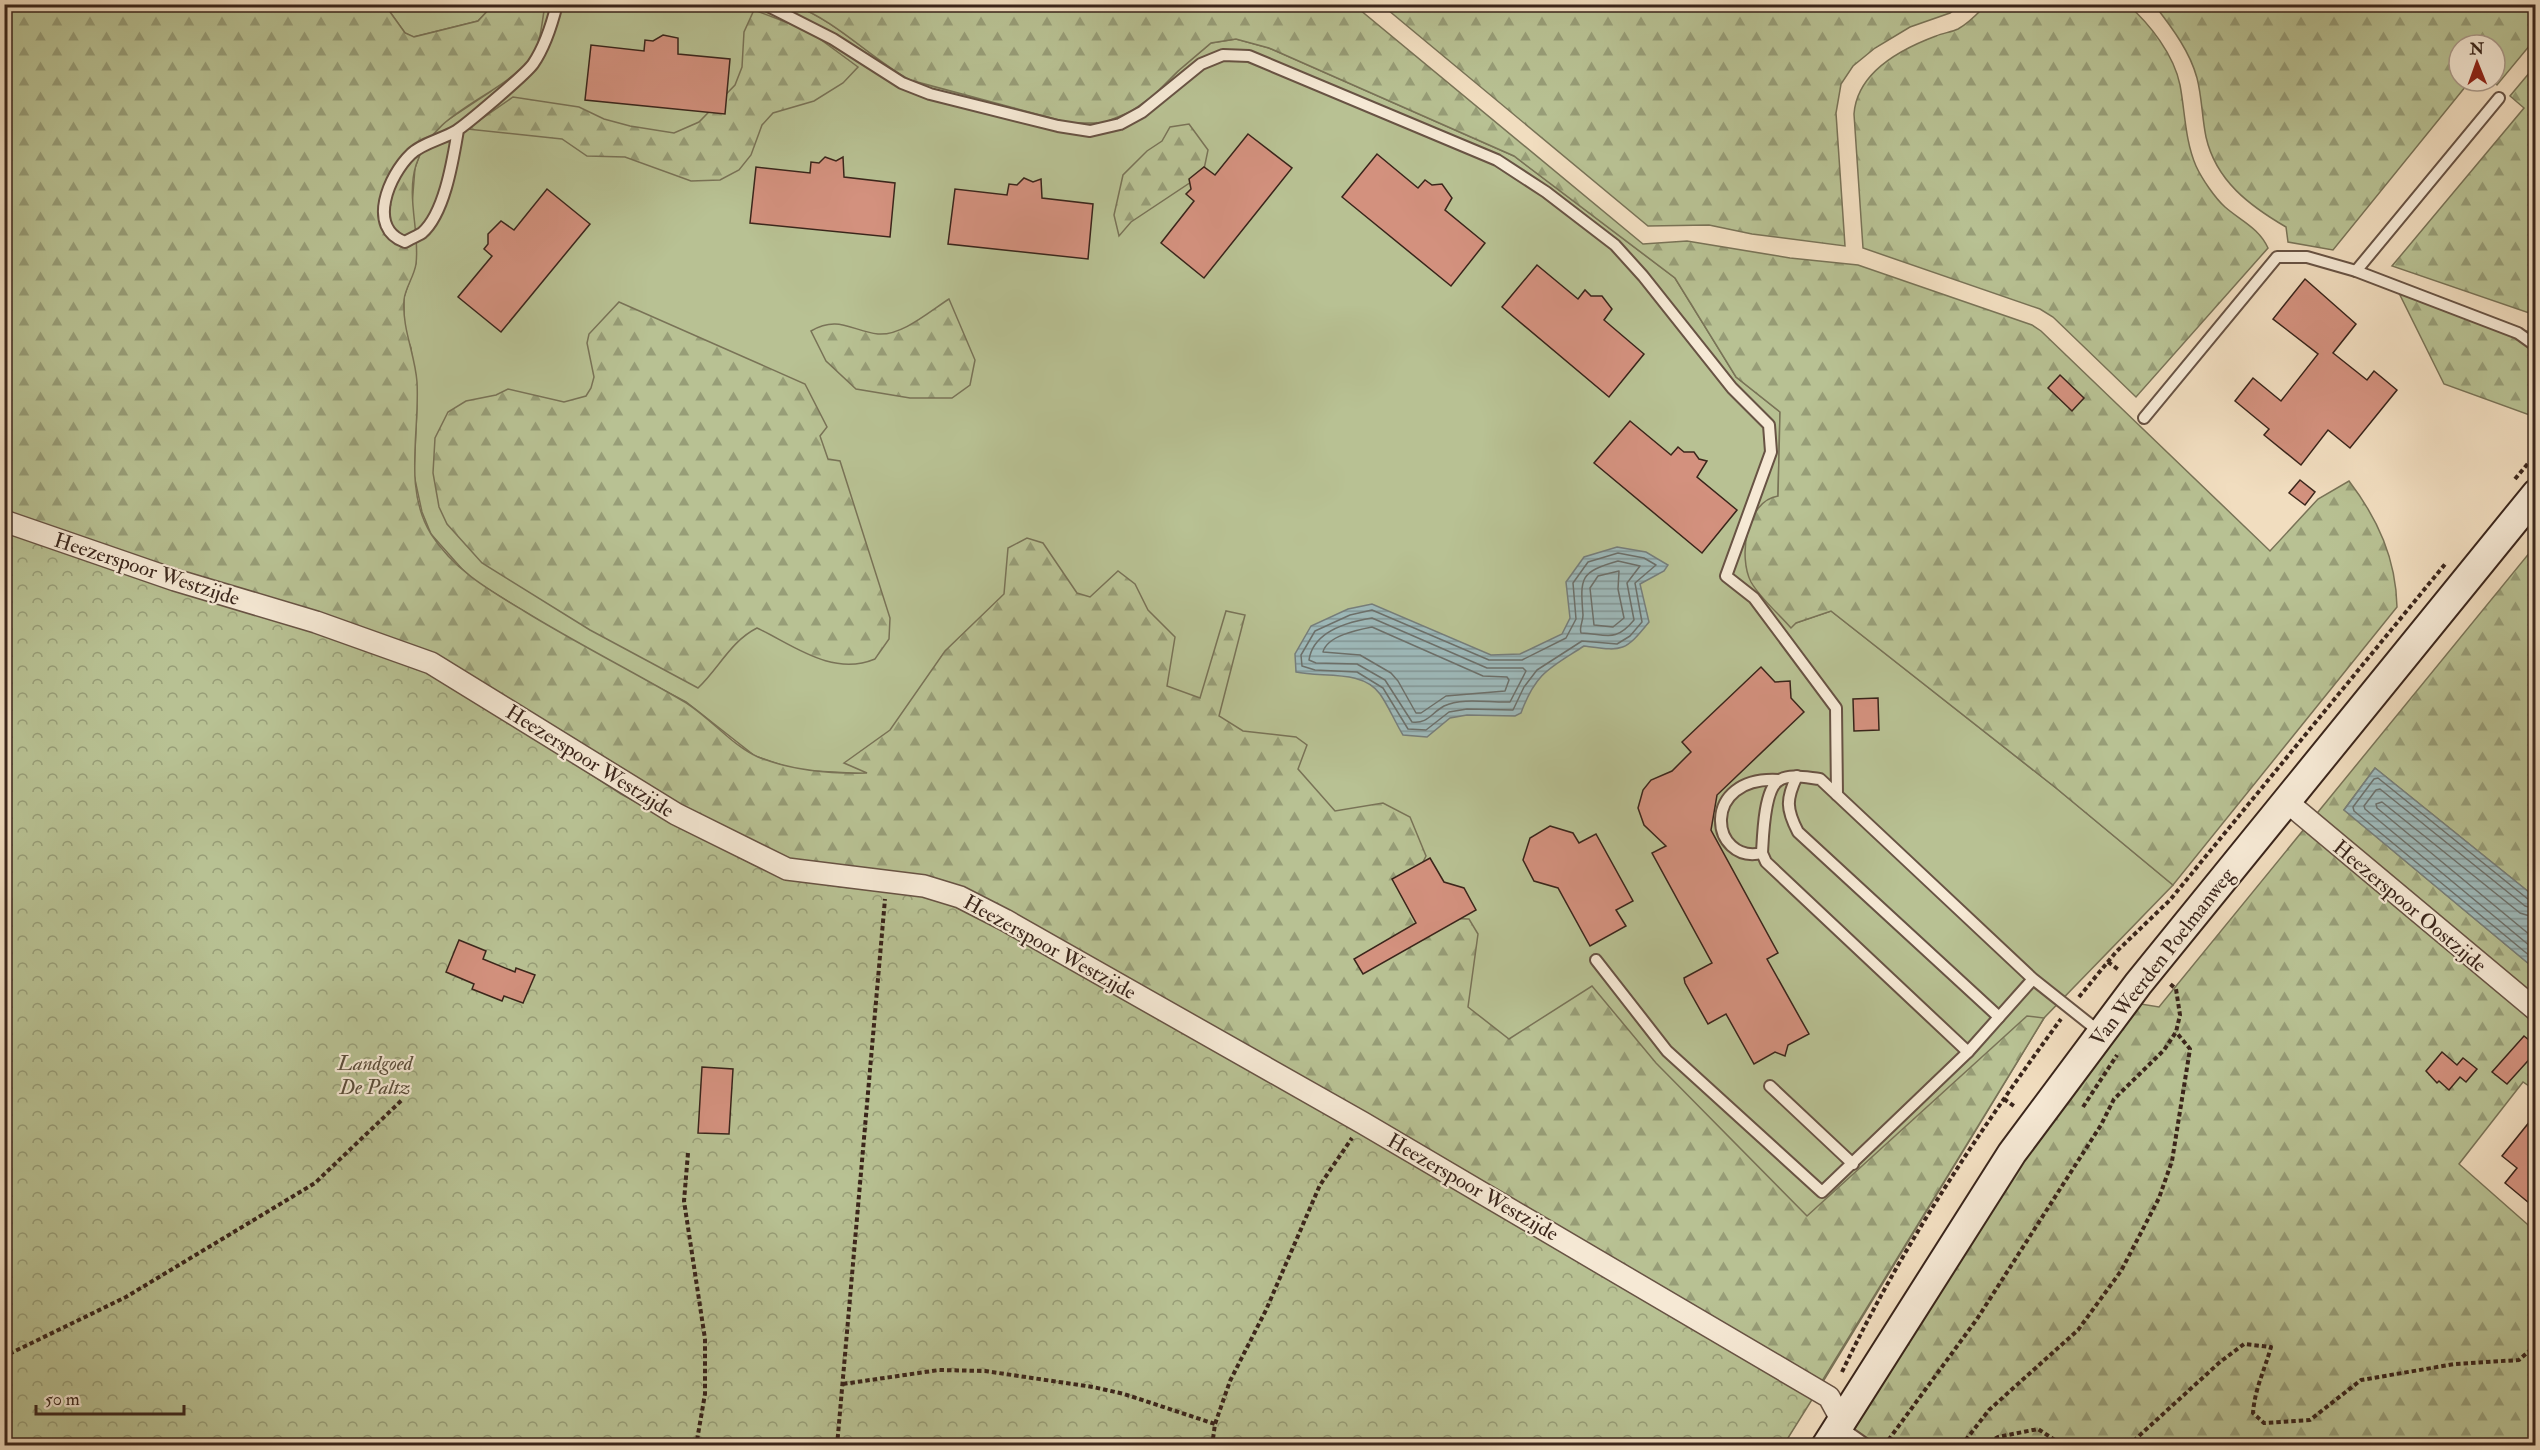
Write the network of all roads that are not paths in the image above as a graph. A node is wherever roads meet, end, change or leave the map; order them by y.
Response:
1 (557, 4) edge
2 (764, 4) edge
3 (2499, 98) dead end
4 (458, 130) junction
5 (2356, 271) junction
6 (2535, 346) edge
7 (2144, 418) dead end
8 (2524, 488) edge
9 (4, 521) edge
10 (1797, 776) junction
11 (1779, 780) junction
12 (1837, 795) junction
13 (2286, 801) junction
14 (1762, 853) junction
15 (1596, 960) dead end
16 (2033, 980) junction
17 (2535, 1010) edge
18 (1999, 1017) junction
19 (2102, 1033) junction
20 (1968, 1052) junction
21 (1770, 1086) dead end
22 (1853, 1164) junction
23 (1835, 1408) junction
24 (1826, 1446) edge
25 (1868, 1446) edge

1 - 4 lane
2 - 12 lane
3 - 5 lane
4 - 4 lane
5 - 6 lane
5 - 7 lane
8 - 13 main road, Van Weerden Poelmanweg
9 - 23 street, Heezerspoor Westzijde
10 - 11 lane
10 - 12 lane
10 - 18 lane
11 - 14 lane
11 - 14 lane
12 - 16 lane
13 - 17 street, Heezerspoor Oostzijde
13 - 19 main road, Van Weerden Poelmanweg
14 - 20 lane
15 - 22 lane
16 - 18 lane
16 - 19 lane
18 - 20 lane
19 - 23 main road, Van Weerden Poelmanweg
20 - 22 lane
21 - 22 lane
23 - 24 main road, Van Weerden Poelmanweg
23 - 25 lane

